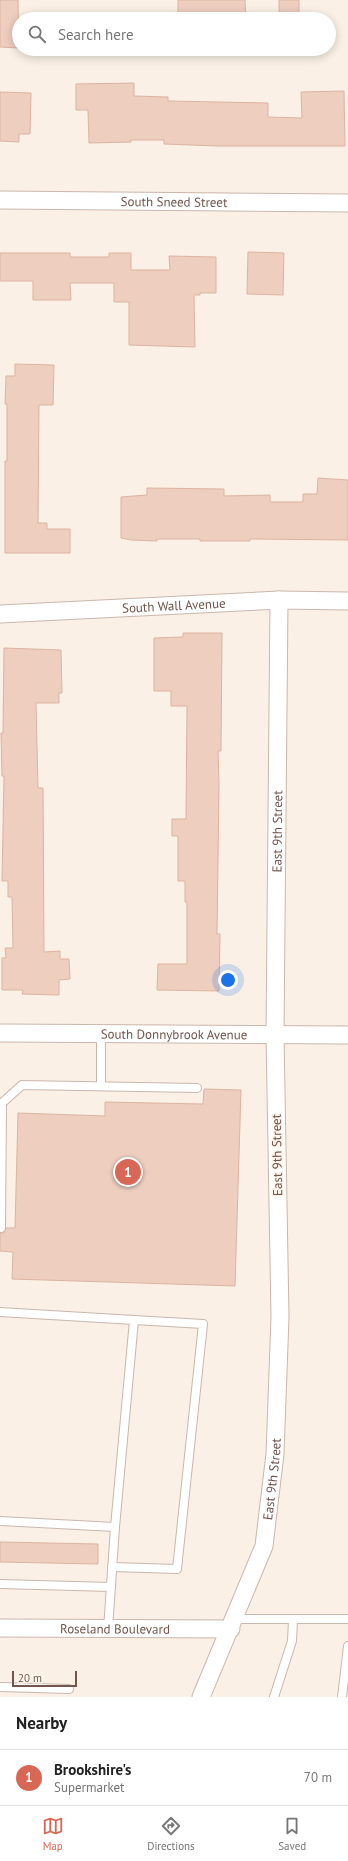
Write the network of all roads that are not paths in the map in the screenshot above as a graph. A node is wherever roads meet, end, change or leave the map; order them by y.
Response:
1 (0, 200) edge
2 (348, 203) edge
3 (279, 600) junction
4 (348, 601) edge
5 (0, 614) edge
6 (0, 1033) edge
7 (101, 1034) junction
8 (275, 1034) junction
9 (348, 1035) edge
10 (101, 1086) junction
11 (197, 1088) dead end
12 (1, 1103) edge
13 (1, 1174) edge
14 (1, 1228) dead end
15 (0, 1312) edge
16 (134, 1320) junction
17 (0, 1521) edge
18 (115, 1527) junction
19 (112, 1566) junction
20 (0, 1584) edge
21 (111, 1587) junction
22 (348, 1619) edge
23 (293, 1620) junction
24 (232, 1624) junction
25 (0, 1628) edge
26 (108, 1629) junction
27 (348, 1646) edge
28 (0, 1687) edge
29 (69, 1689) dead end
30 (202, 1697) edge
31 (274, 1697) edge
32 (342, 1697) edge

1 - 2 street, South Sneed Street
3 - 4 street, South Wall Avenue
3 - 5 street, South Wall Avenue
3 - 8 street, East 9th Street
6 - 7 street, South Donnybrook Avenue
7 - 8 street, South Donnybrook Avenue
7 - 10 lane
8 - 9 street, South Donnybrook Avenue
8 - 24 street, East 9th Street
10 - 11 lane
10 - 12 lane
12 - 13 lane
13 - 14 lane
15 - 16 lane
16 - 18 lane
16 - 19 lane
17 - 18 lane
18 - 19 lane
19 - 21 lane
20 - 21 lane
21 - 26 lane
22 - 23 lane
23 - 24 lane
23 - 31 lane
24 - 26 street, Roseland Boulevard
24 - 30 street, East 9th Street
25 - 26 street, Roseland Boulevard
27 - 32 lane
28 - 29 lane

